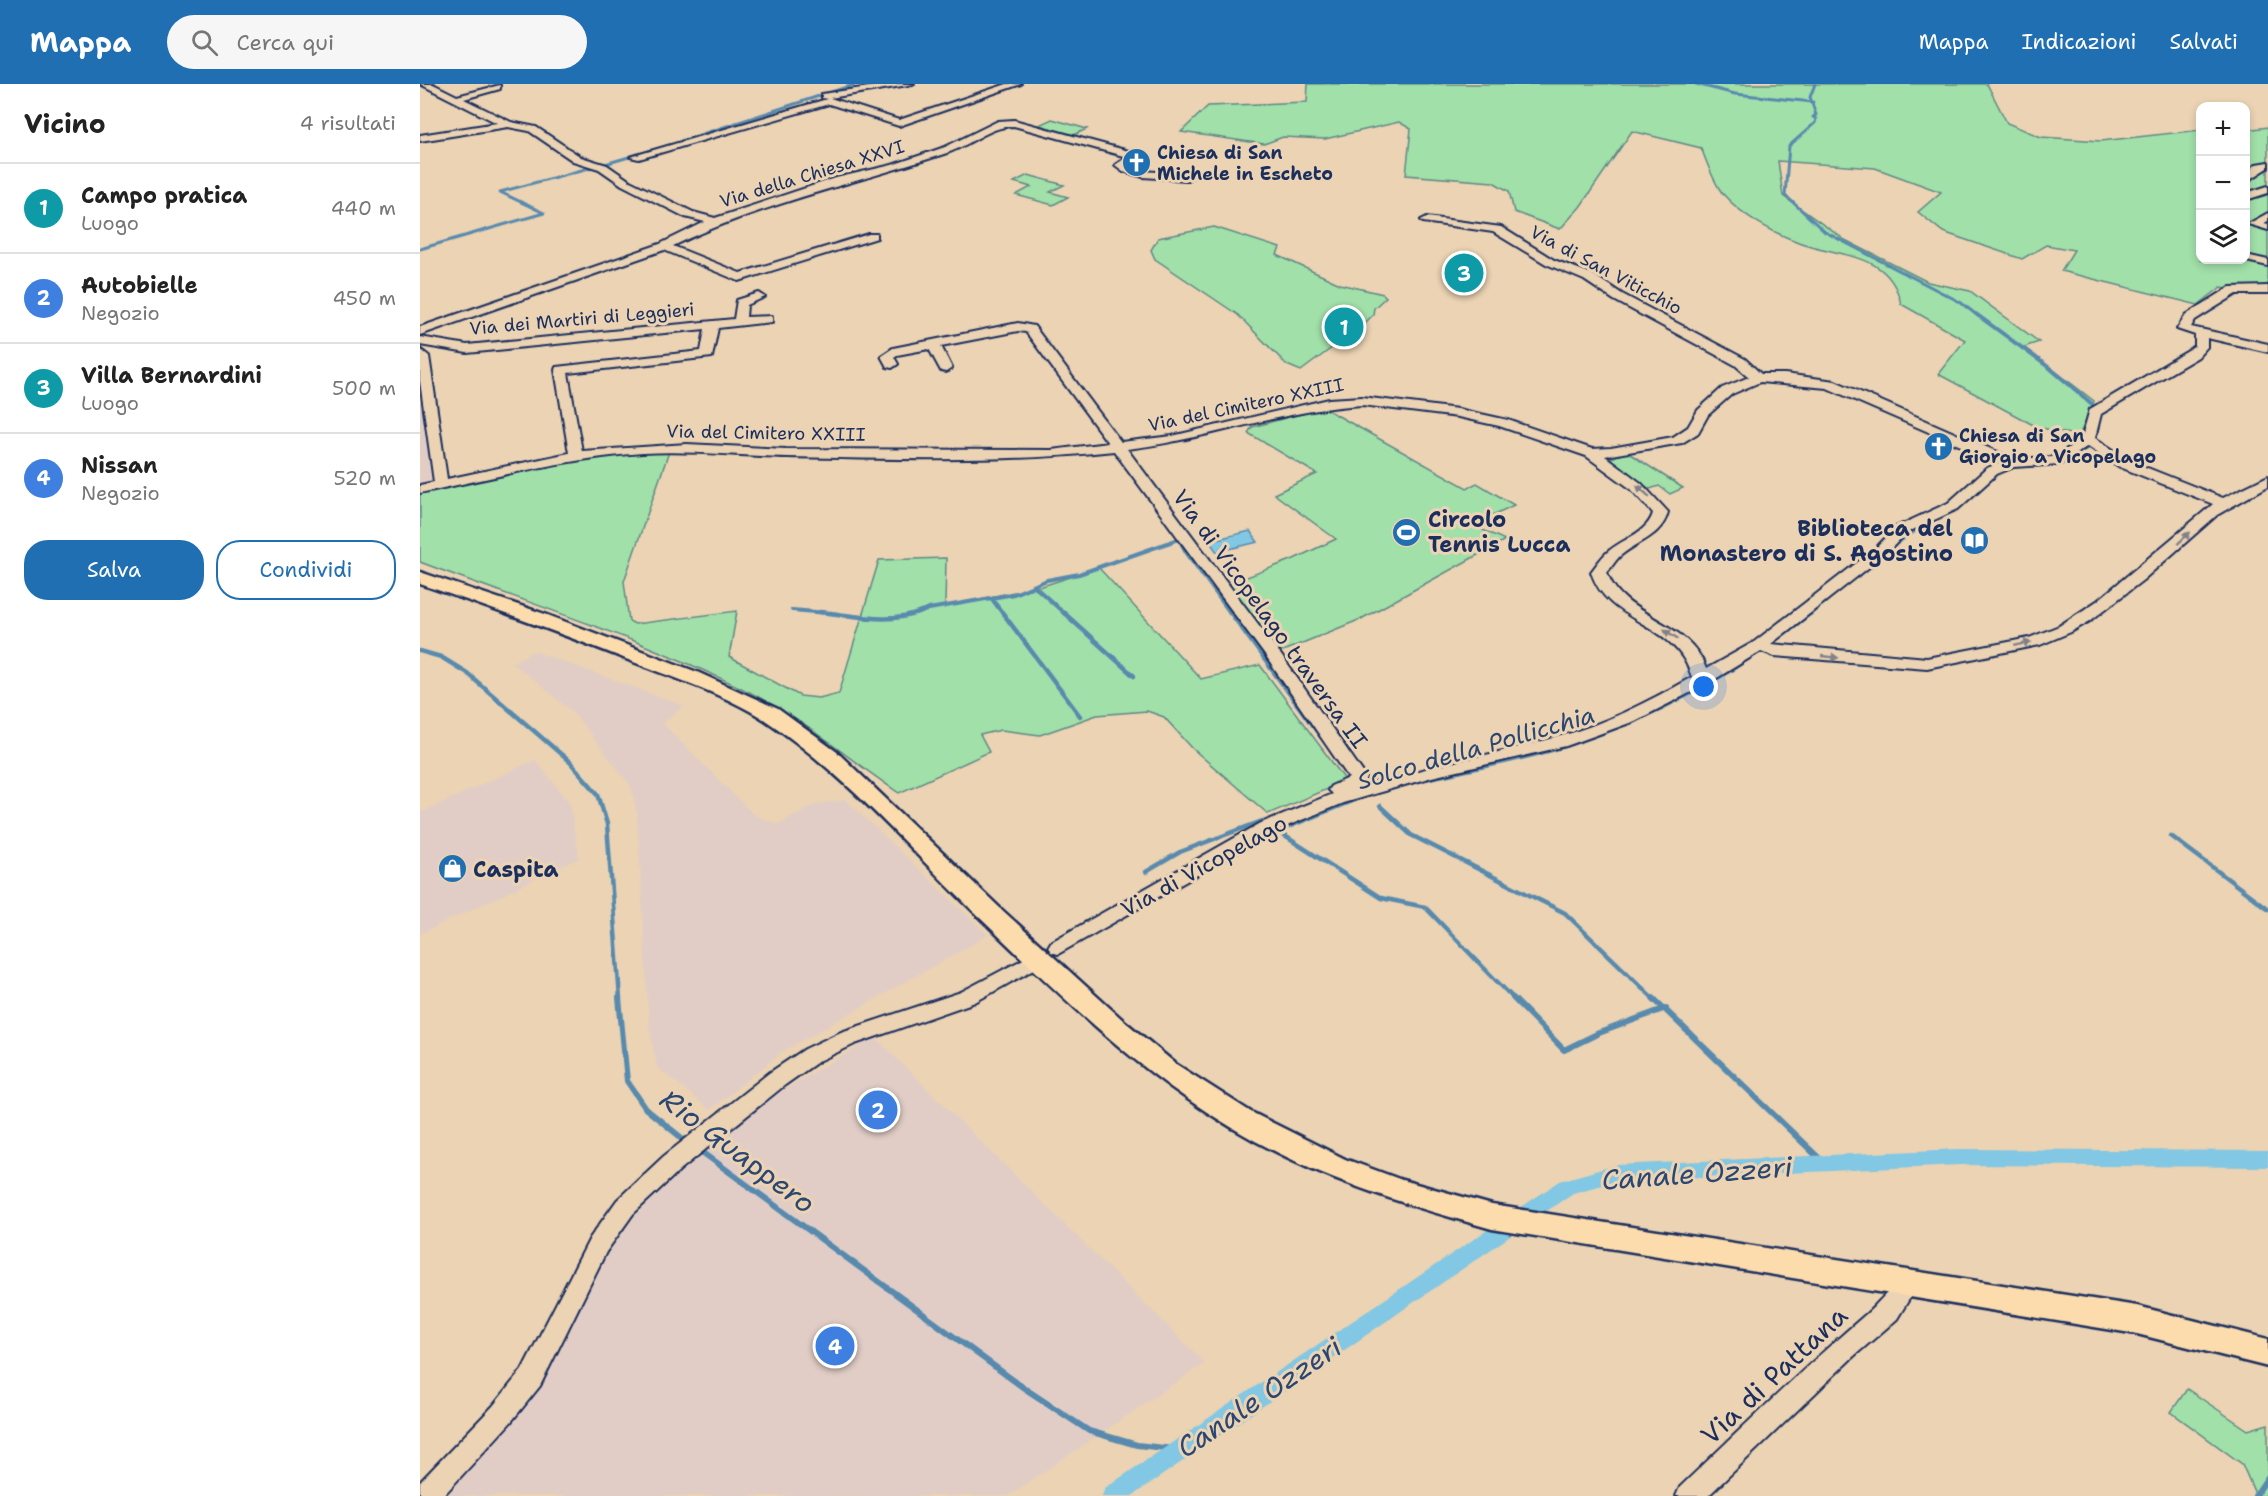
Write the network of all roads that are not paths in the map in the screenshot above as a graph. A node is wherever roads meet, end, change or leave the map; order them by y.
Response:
1 (425, 84) edge
2 (909, 84) edge
3 (1016, 84) edge
4 (497, 87) dead end
5 (455, 99) junction
6 (508, 124) junction
7 (420, 138) edge
8 (619, 162) junction
9 (2268, 165) edge
10 (2250, 175) edge
11 (1187, 177) dead end
12 (2268, 189) edge
13 (2250, 196) edge
14 (2268, 216) edge
15 (1427, 220) dead end
16 (716, 221) junction
17 (2268, 226) edge
18 (873, 236) dead end
19 (664, 246) junction
20 (2250, 252) edge
21 (2268, 254) edge
22 (2250, 259) edge
23 (2268, 263) edge
24 (2268, 290) edge
25 (759, 297) dead end
26 (768, 319) dead end
27 (740, 322) junction
28 (712, 325) junction
29 (420, 331) edge
30 (2201, 334) junction
31 (420, 341) edge
32 (933, 344) junction
33 (2268, 348) edge
34 (420, 353) edge
35 (892, 364) dead end
36 (946, 368) dead end
37 (1758, 378) junction
38 (2088, 439) junction
39 (1116, 447) junction
40 (1591, 453) junction
41 (576, 456) junction
42 (2012, 464) junction
43 (2268, 480) edge
44 (441, 484) junction
45 (420, 489) edge
46 (2225, 504) junction
47 (420, 578) edge
48 (420, 585) edge
49 (446, 587) junction
50 (1765, 647) junction
51 (1701, 680) junction
52 (1319, 806) junction
53 (1058, 947) dead end
54 (1031, 962) dead end
55 (1899, 1296) dead end
56 (2268, 1353) edge
57 (425, 1496) edge
58 (1689, 1496) edge

1 - 5 street
2 - 8 street
3 - 8 street
4 - 5 street
5 - 6 street
6 - 7 street
6 - 8 street
8 - 16 street
9 - 10 street
11 - 16 street, Via della Chiesa XXVI
12 - 13 street
14 - 17 street
15 - 37 street, Via di San Viticchio
16 - 19 street, Via della Chiesa XXVI
18 - 19 street
19 - 29 street, Via della Chiesa XXVI
20 - 21 street
22 - 23 street
24 - 30 street
25 - 27 street
26 - 27 street, Via dei Martiri di Leggieri
27 - 28 street, Via dei Martiri di Leggieri
28 - 31 street, Via dei Martiri di Leggieri
28 - 41 street, Via dei Martiri di Leggieri
30 - 33 street
30 - 38 street
32 - 35 street
32 - 36 street
32 - 39 street
34 - 44 street
37 - 40 street, Via del Cimitero XXIII
37 - 42 street, Via del Cimitero XXIII
38 - 42 street, Via di Vicopelago
38 - 46 street
39 - 40 street, Via del Cimitero XXIII
39 - 41 street, Via del Cimitero XXIII
39 - 52 street, Via di Vicopelago traversa II
51 -> 40 street
41 - 44 street, Via del Cimitero XXIII
42 - 50 street, Via di Vicopelago
43 - 46 street
44 - 45 street, Via del Cimitero XXIII
50 -> 46 street
47 - 49 main road
48 - 49 main road
49 - 56 main road
50 - 51 street, Via di Vicopelago
51 - 52 street, Via di Vicopelago
52 - 53 street, Via di Vicopelago
54 - 57 street
55 - 58 street, Via di Pattana

